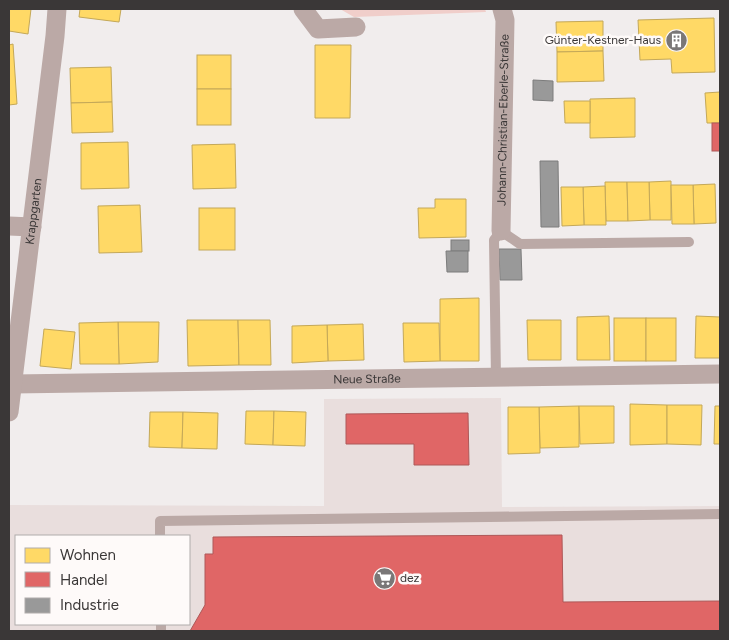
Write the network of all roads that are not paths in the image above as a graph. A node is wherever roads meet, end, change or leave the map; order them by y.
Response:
1 (57, 9) edge
2 (303, 9) edge
3 (502, 9) edge
4 (356, 27) dead end
5 (9, 226) edge
6 (32, 227) junction
7 (501, 231) junction
8 (689, 242) dead end
9 (720, 374) edge
10 (496, 378) junction
11 (13, 384) junction
12 (9, 412) edge
13 (720, 514) edge
14 (160, 535) edge

1 - 6 street, Krappgarten
2 - 4 street
3 - 7 street, Johann-Christian-Eberle-Straße
5 - 6 street
6 - 11 street, Krappgarten
7 - 8 lane
7 - 10 lane
9 - 10 street, Neue Straße
10 - 11 street, Neue Straße
11 - 12 street, Krappgarten
13 - 14 lane

